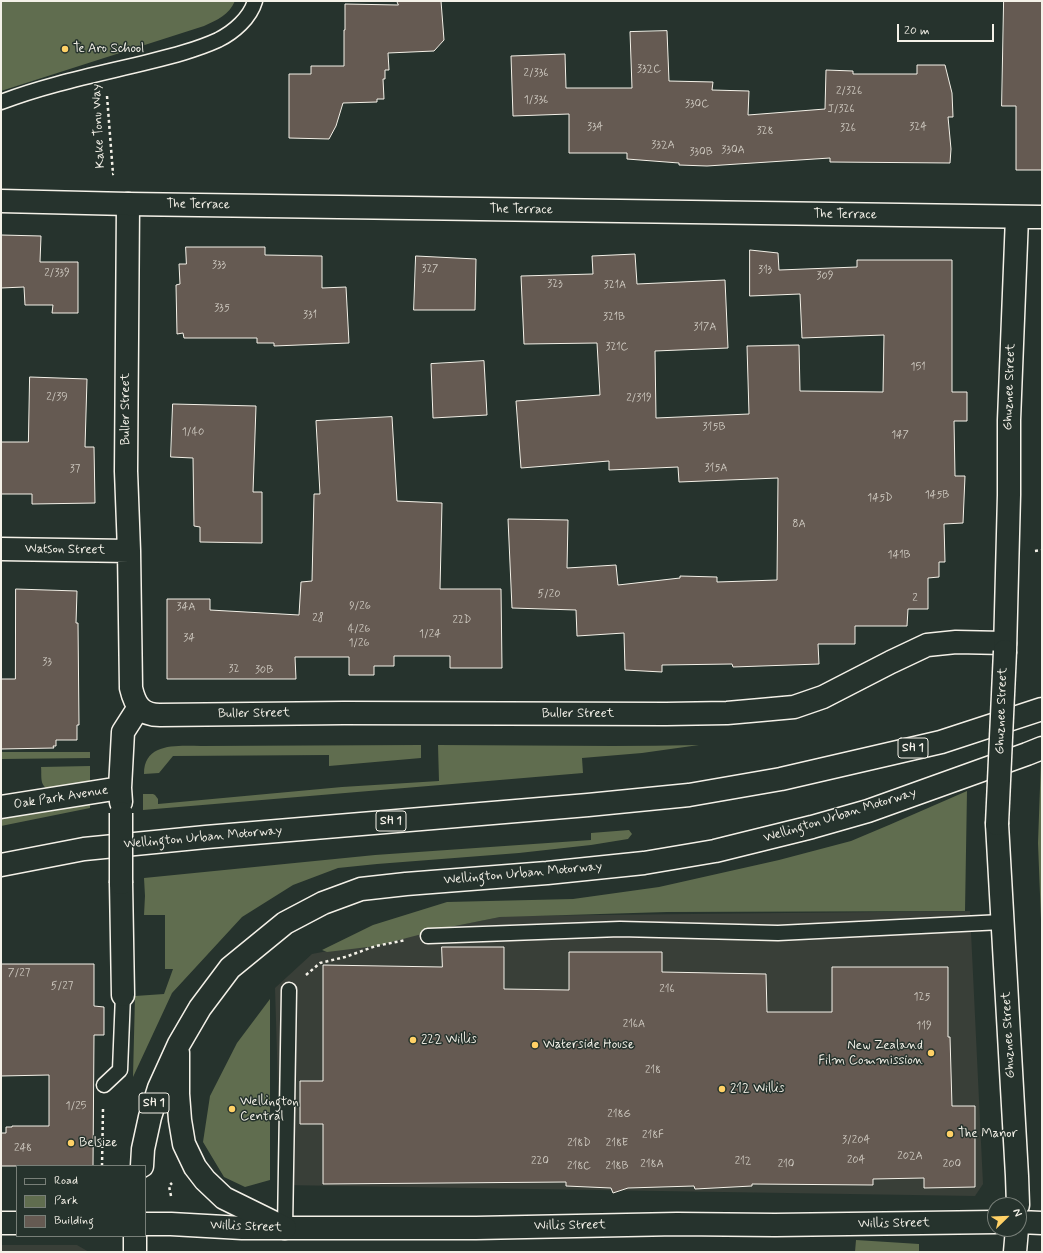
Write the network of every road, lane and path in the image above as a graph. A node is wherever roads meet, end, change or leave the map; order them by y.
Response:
1 (255, 1) edge
2 (106, 73) junction
3 (1, 102) edge
4 (107, 174) dead end
5 (1, 200) edge
6 (128, 204) junction
7 (1017, 217) junction
8 (1042, 217) edge
9 (1, 549) edge
10 (129, 551) junction
11 (1005, 647) junction
12 (139, 707) junction
13 (1042, 709) edge
14 (1042, 748) edge
15 (120, 788) junction
16 (1, 807) edge
17 (1, 865) edge
18 (1002, 922) junction
19 (428, 936) joint
20 (289, 990) joint
21 (123, 995) joint
22 (179, 1044) junction
23 (104, 1085) joint
24 (102, 1165) edge
25 (142, 1165) edge
26 (169, 1186) dead end
27 (164, 1187) dead end
28 (1018, 1197) edge
29 (987, 1222) edge
30 (1027, 1222) edge
31 (1, 1223) edge
32 (16, 1223) edge
33 (1042, 1223) edge
34 (146, 1224) edge
35 (285, 1228) junction
36 (135, 1237) edge
37 (1016, 1237) edge
38 (135, 1252) edge
39 (1015, 1252) edge

1 - 2 lane
2 - 3 lane
2 - 4 path, Kake Tonu Way
5 - 6 main road, The Terrace
6 - 7 main road, The Terrace
6 - 10 main road, Buller Street
7 - 8 main road, The Terrace
7 - 11 main road, Ghuznee Street
9 - 10 main road, Watson Street
10 - 12 main road, Buller Street
11 - 12 main road, Buller Street
11 - 18 main road, Ghuznee Street, bridge
12 - 15 main road
13 - 17 main road, Wellington Urban Motorway / SH 1
14 - 22 main road, Wellington Urban Motorway / SH 1
15 - 16 main road, Oak Park Avenue
15 - 21 main road, bridge
18 - 19 lane
18 - 28 main road, Ghuznee Street
19 - 20 path
20 - 35 lane
21 - 23 lane
22 - 25 main road, Wellington Urban Motorway / SH 1
22 - 35 main road
23 - 24 path
26 - 27 path
29 - 35 main road, Willis Street
30 - 33 main road
31 - 32 main road
34 - 35 main road, Willis Street
36 - 38 main road
37 - 39 main road

